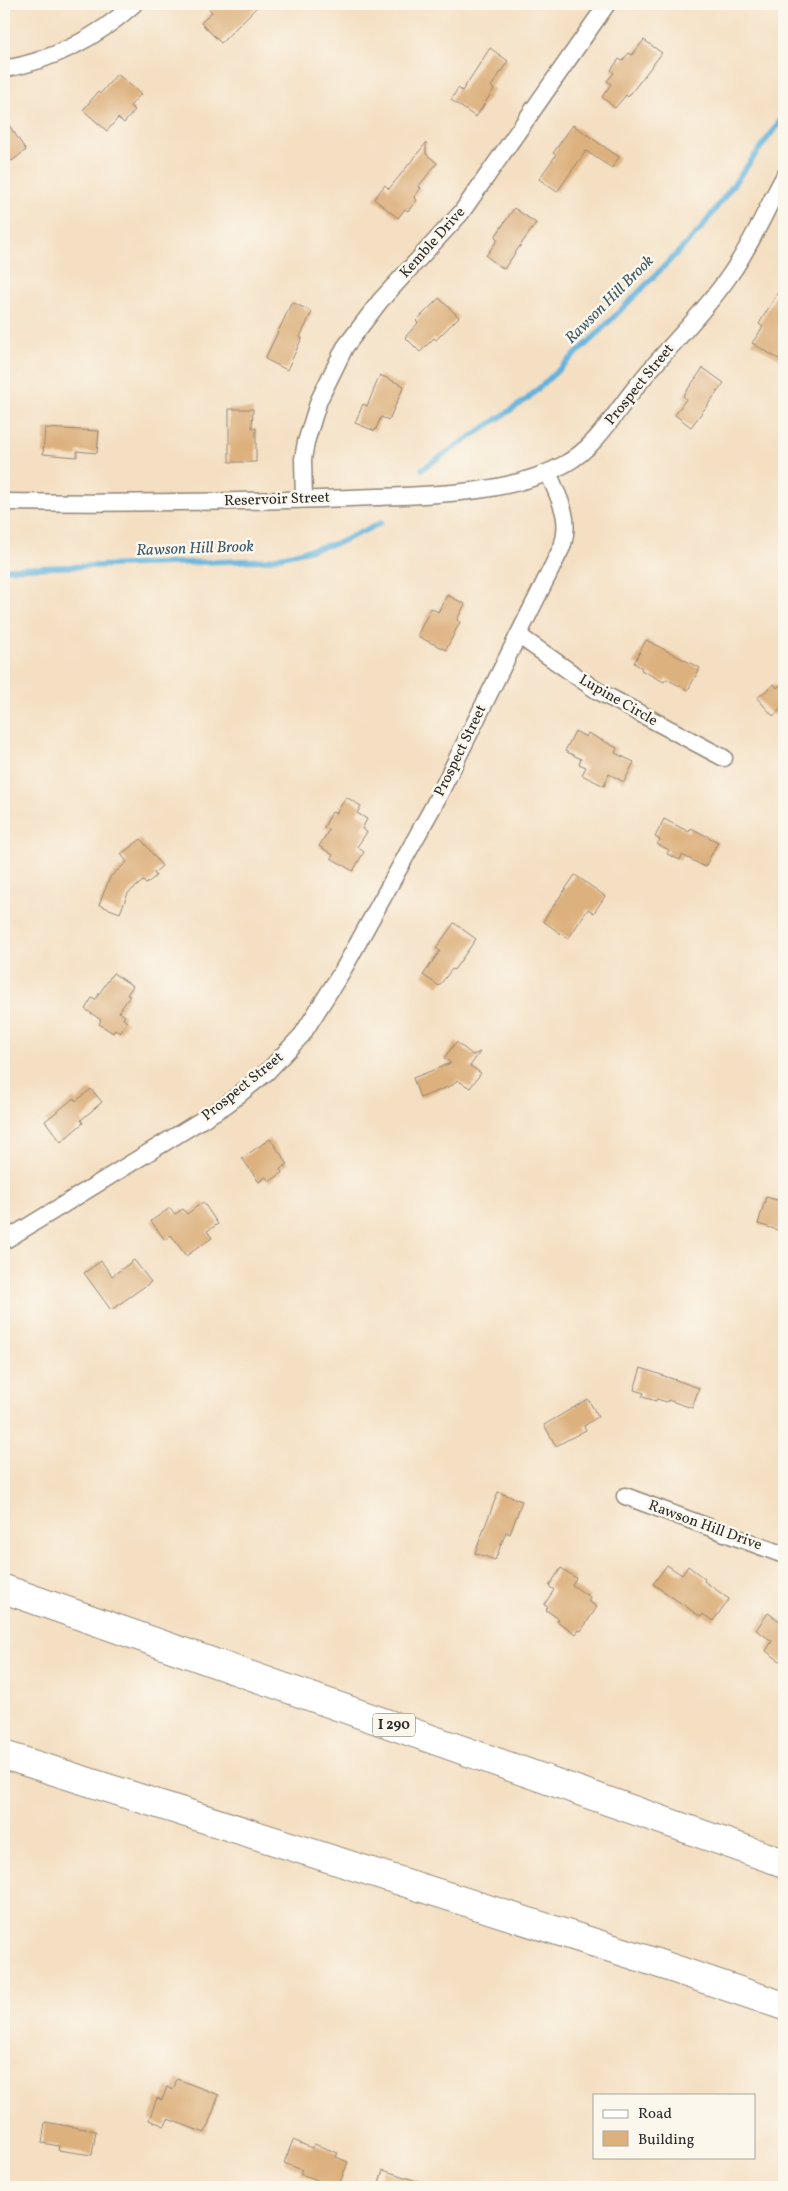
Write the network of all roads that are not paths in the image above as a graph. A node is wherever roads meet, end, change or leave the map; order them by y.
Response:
1 (134, 4) edge
2 (607, 4) edge
3 (4, 70) edge
4 (784, 177) edge
5 (548, 472) junction
6 (304, 500) junction
7 (4, 502) edge
8 (518, 635) junction
9 (724, 758) dead end
10 (4, 1241) edge
11 (625, 1496) dead end
12 (784, 1555) edge
13 (4, 1589) edge
14 (4, 1754) edge
15 (784, 1863) edge
16 (784, 2006) edge

1 - 3 street
2 - 6 street, Kemble Drive
4 - 5 street, Prospect Street
5 - 6 street, Reservoir Street
5 - 8 street, Prospect Street
6 - 7 street, Reservoir Street
8 - 9 street, Lupine Circle
8 - 10 street, Prospect Street
11 - 12 street, Rawson Hill Drive
13 - 15 highway, I 290
14 - 16 highway

